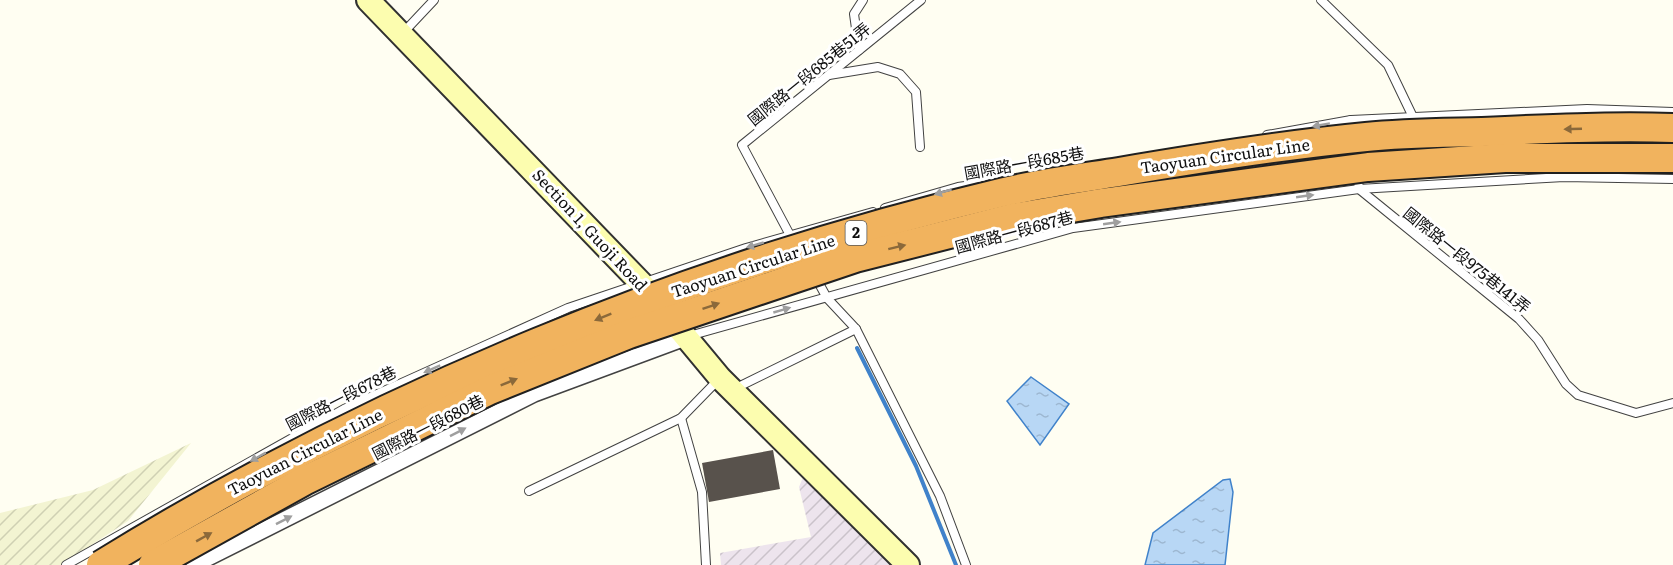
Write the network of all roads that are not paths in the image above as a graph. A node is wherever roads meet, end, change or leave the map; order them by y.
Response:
1 (368, 0) edge
2 (434, 0) edge
3 (863, 0) edge
4 (921, 0) edge
5 (1321, 0) edge
6 (401, 35) junction
7 (859, 50) junction
8 (828, 76) junction
9 (1673, 111) edge
10 (1412, 115) junction
11 (1352, 120) junction
12 (1673, 128) edge
13 (1259, 136) dead end
14 (920, 147) dead end
15 (1673, 158) edge
16 (1673, 179) edge
17 (993, 182) dead end
18 (1359, 189) junction
19 (790, 235) junction
20 (801, 253) dead end
21 (806, 262) dead end
22 (641, 283) junction
23 (827, 298) junction
24 (856, 329) junction
25 (685, 338) junction
26 (725, 384) junction
27 (1673, 403) edge
28 (681, 418) junction
29 (529, 491) dead end
30 (66, 565) edge
31 (101, 565) edge
32 (153, 565) edge
33 (194, 565) edge
34 (706, 565) edge
35 (908, 565) edge
36 (966, 565) edge

1 - 6 street, Section 1, Guoji Road
2 - 6 lane
3 - 7 lane
4 - 7 lane, 國際路一段685巷51弄
5 - 10 lane
6 - 22 street, Section 1, Guoji Road
7 - 8 lane, 國際路一段685巷51弄
8 - 14 lane
8 - 19 lane, 國際路一段685巷51弄
9 - 10 lane
10 - 11 lane
11 -> 13 lane
11 - 18 lane
12 -> 31 highway, Taoyuan Circular Line / 2, bridge
32 -> 15 highway, Taoyuan Circular Line / 2, bridge
16 - 18 lane, 國際路一段687巷
17 -> 19 lane, 國際路一段685巷
23 -> 18 lane, 國際路一段687巷
18 - 27 lane, 國際路一段975巷141弄
19 - 20 lane, 國際路一段685巷51弄
19 -> 22 lane, 國際路一段685巷
21 - 23 lane
22 - 25 street, Section 1, Guoji Road
22 -> 30 lane, 國際路一段678巷
23 - 24 lane
25 -> 23 lane, 國際路一段687巷
24 - 26 lane
24 - 36 lane
25 - 26 street, Section 1, Guoji Road
33 -> 25 street, 國際路一段680巷
26 - 28 lane
26 - 35 street, Section 1, Guoji Road
28 - 29 lane
28 - 34 lane

